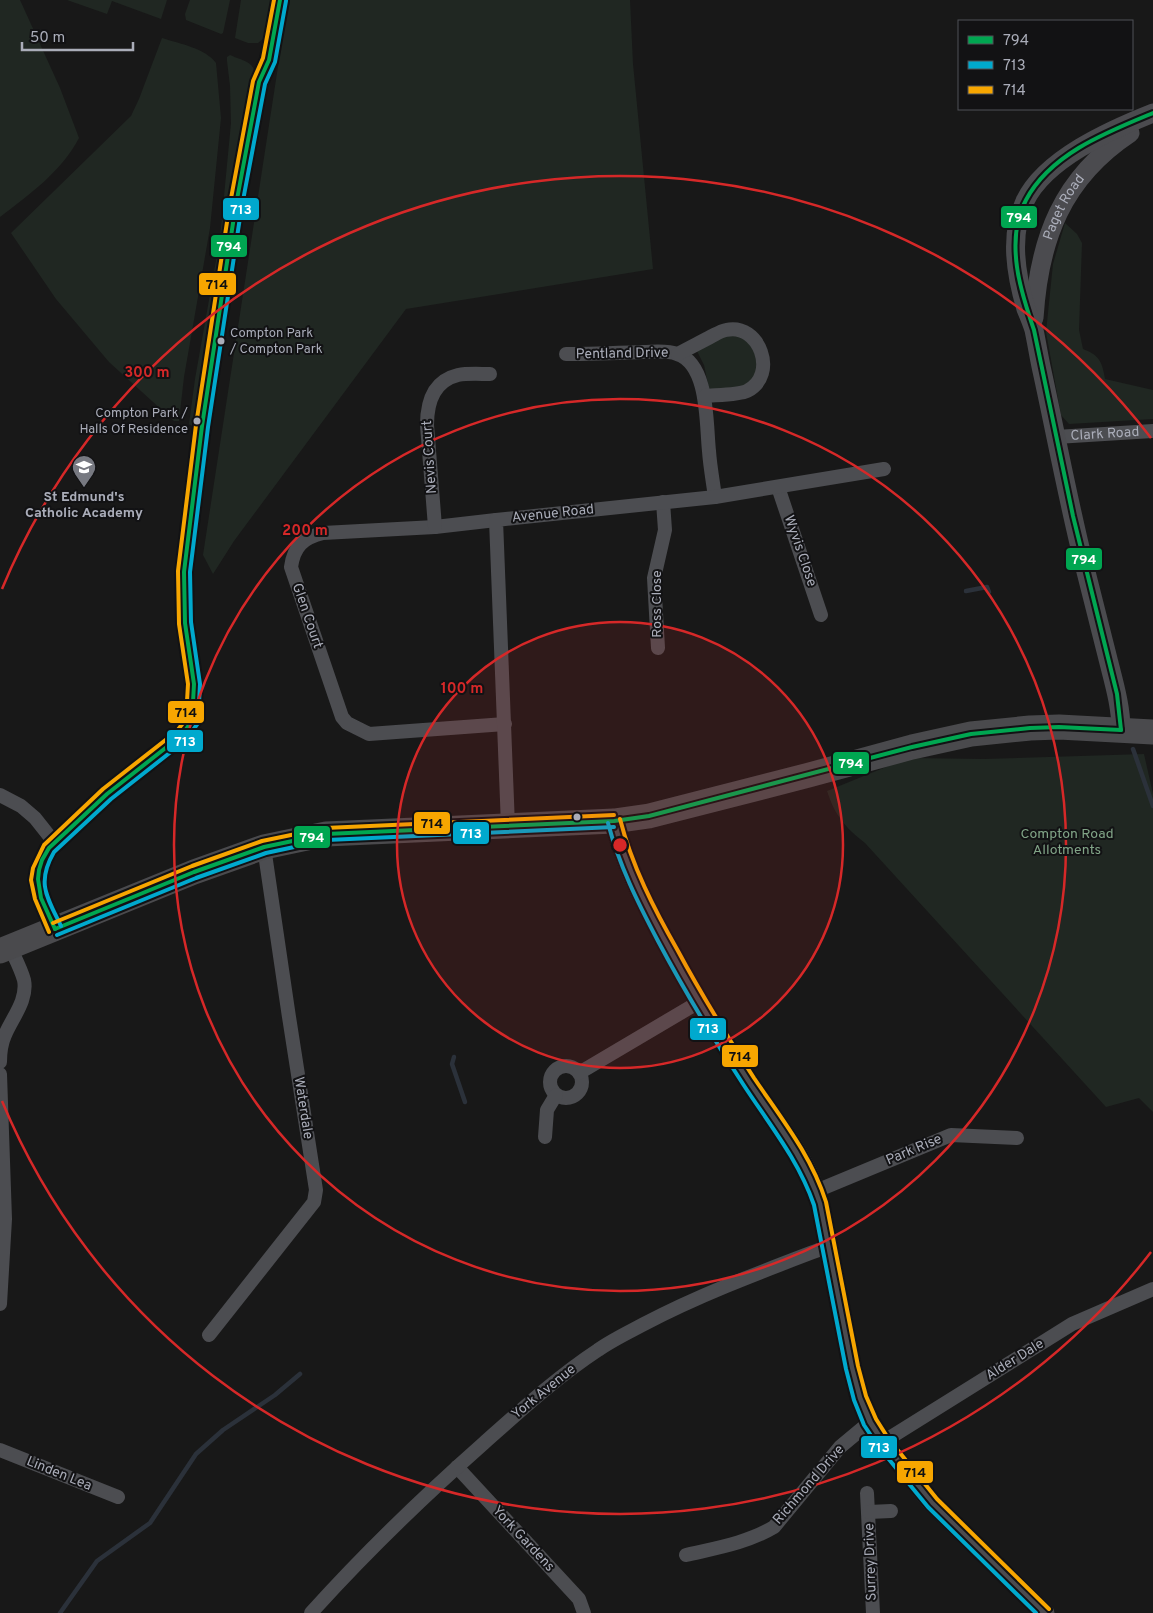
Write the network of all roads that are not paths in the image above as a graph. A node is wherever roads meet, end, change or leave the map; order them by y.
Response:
1 (1153, 114) edge
2 (1153, 118) edge
3 (1034, 329) junction
4 (566, 354) dead end
5 (678, 354) junction
6 (490, 374) dead end
7 (705, 396) junction
8 (1153, 431) edge
9 (1056, 437) junction
10 (884, 470) dead end
11 (778, 487) junction
12 (715, 497) junction
13 (663, 502) junction
14 (496, 520) junction
15 (435, 526) junction
16 (821, 615) dead end
17 (658, 648) dead end
18 (505, 724) junction
19 (1121, 730) junction
20 (1153, 732) edge
21 (0, 795) edge
22 (614, 821) junction
23 (508, 826) junction
24 (264, 847) junction
25 (55, 929) junction
26 (5, 949) edge
27 (699, 1002) junction
28 (0, 1062) edge
29 (0, 1074) edge
30 (579, 1074) junction
31 (556, 1095) junction
32 (545, 1137) dead end
33 (1017, 1138) dead end
34 (816, 1190) junction
35 (829, 1246) junction
36 (1153, 1289) edge
37 (0, 1304) edge
38 (209, 1335) dead end
39 (870, 1422) junction
40 (883, 1442) junction
41 (0, 1450) edge
42 (457, 1467) junction
43 (868, 1493) dead end
44 (118, 1497) dead end
45 (891, 1511) dead end
46 (869, 1512) junction
47 (686, 1555) dead end
48 (311, 1613) edge
49 (584, 1613) edge
50 (873, 1613) edge
51 (1045, 1613) edge

1 - 3 street, Paget Road
2 - 3 street, Paget Road
3 - 9 street, Paget Road
4 - 5 street, Pentland Drive
5 - 7 street, Pentland Drive
5 - 7 street, Pentland Drive
6 - 15 street, Nevis Court
7 - 12 street, Pentland Drive
8 - 9 street, Clark Road
9 - 19 street, Clark Road
10 - 11 street, Avenue Road
11 - 12 street, Avenue Road
11 - 16 street, Wyvis Close
12 - 13 street, Avenue Road
13 - 14 street, Avenue Road
13 - 17 street, Ross Close
14 - 15 street, Glen Court
14 - 18 street, Avenue Road
15 - 18 street, Glen Court
18 - 23 street, Avenue Road
19 - 20 highway
19 - 22 highway
21 - 25 street
22 - 23 highway
22 - 27 street
23 - 24 highway
24 - 25 highway
24 - 38 street, Waterdale
25 - 26 highway
26 - 28 street
27 - 30 street
27 - 34 street
29 - 37 street
30 - 31 street
30 - 31 street
31 - 32 street
33 - 34 street, Park Rise
34 - 35 street
35 - 39 street
35 - 42 street, York Avenue
36 - 40 street, Alder Dale
39 - 40 street
39 - 47 street, Richmond Drive
40 - 51 street
41 - 44 street, Linden Lea
42 - 48 street, York Avenue
42 - 49 street, York Gardens
43 - 46 street, Surrey Drive
45 - 46 street, Surrey Drive
46 - 50 street, Surrey Drive

